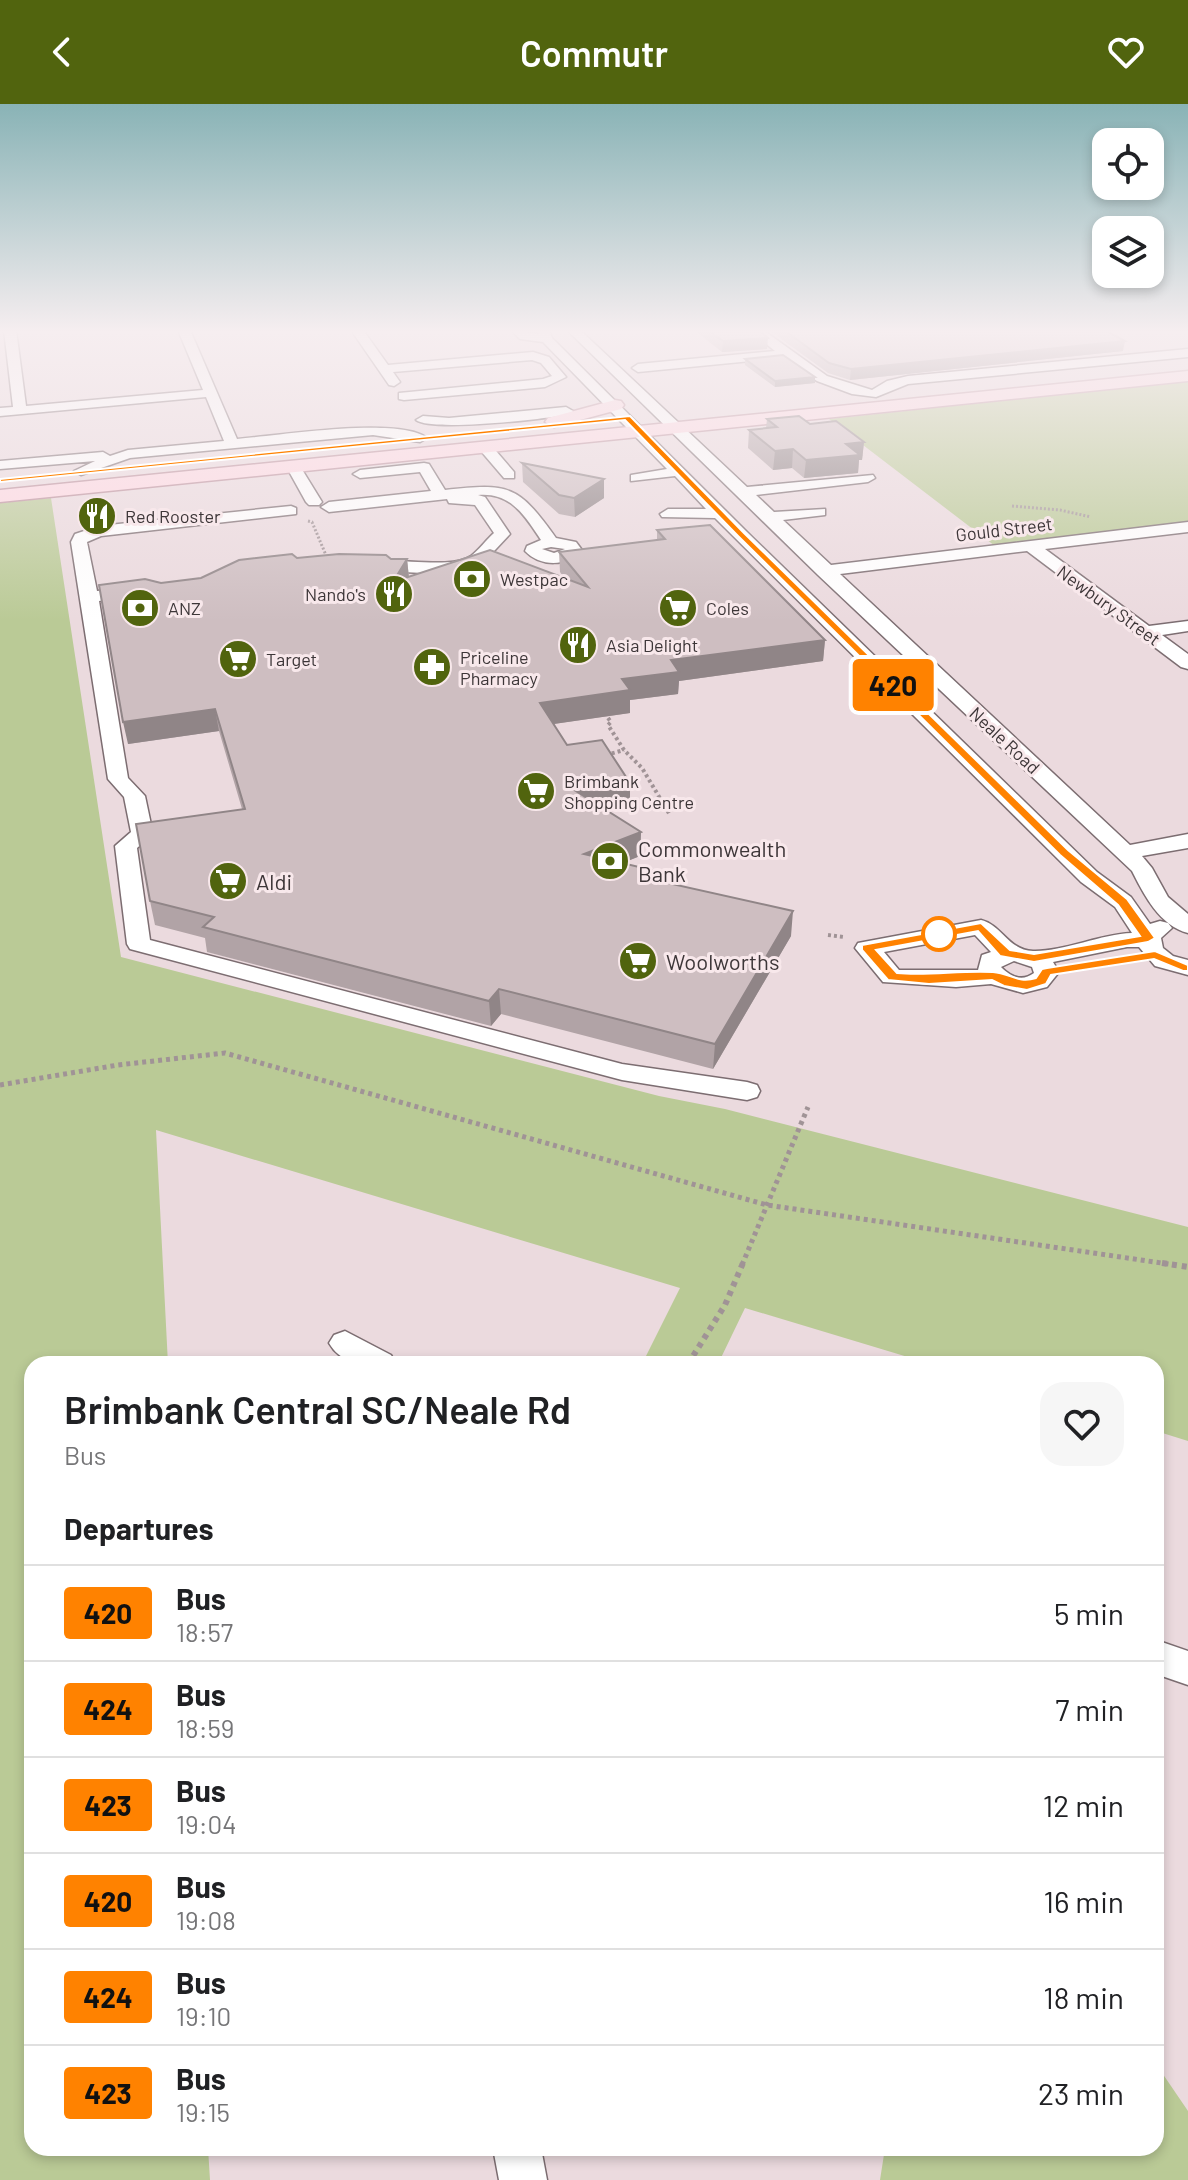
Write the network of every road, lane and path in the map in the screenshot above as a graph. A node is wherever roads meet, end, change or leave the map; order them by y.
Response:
1 (225, 427) edge
2 (423, 427) edge
3 (526, 427) edge
4 (584, 427) edge
5 (636, 427) edge
6 (674, 427) edge
7 (733, 427) edge
8 (417, 428) junction
9 (690, 442) junction
10 (232, 444) junction
11 (485, 447) junction
12 (118, 456) junction
13 (643, 462) dead end
14 (0, 465) edge
15 (366, 466) junction
16 (675, 466) junction
17 (81, 471) junction
18 (288, 471) junction
19 (509, 475) dead end
20 (636, 478) dead end
21 (868, 478) dead end
22 (0, 479) edge
23 (741, 492) junction
24 (0, 496) edge
25 (448, 498) junction
26 (322, 505) junction
27 (1012, 506) dead end
28 (294, 508) junction
29 (820, 512) dead end
30 (721, 513) junction
31 (668, 514) dead end
32 (1091, 517) dead end
33 (775, 524) junction
34 (1188, 527) edge
35 (733, 535) junction
36 (1030, 546) junction
37 (582, 549) edge
38 (351, 566) edge
39 (824, 571) junction
40 (125, 593) edge
41 (90, 597) junction
42 (1188, 626) edge
43 (1145, 632) junction
44 (1188, 663) edge
45 (932, 672) junction
46 (886, 678) junction
47 (608, 718) dead end
48 (624, 750) junction
49 (594, 757) edge
50 (670, 815) dead end
51 (1188, 841) edge
52 (1125, 853) junction
53 (1188, 926) edge
54 (1150, 944) junction
55 (1000, 965) junction
56 (1186, 969) edge
57 (0, 1085) edge
58 (747, 1091) dead end
59 (808, 1107) dead end
60 (767, 1205) junction
61 (1188, 1267) edge
62 (345, 1343) dead end
63 (367, 1356) edge
64 (693, 1356) edge
65 (1164, 1660) edge
66 (1188, 1668) edge
67 (518, 2156) edge
68 (523, 2180) edge

1 - 10 street
2 - 8 street
3 - 8 main road
4 - 11 main road
5 - 16 street, Neale Road
6 - 9 street, Neale Road
7 - 9 main road
8 - 10 street
8 - 18 main road
9 - 23 street, Neale Road
10 - 12 street
11 - 15 main road
11 - 19 street
12 - 14 street
12 - 17 street
13 - 16 street
15 - 18 main road
15 - 25 street
16 - 20 street
16 - 30 street, Neale Road
17 - 18 main road
17 - 22 main road
18 - 24 main road
18 - 26 street
18 - 28 street
21 - 23 street
23 - 33 street, Neale Road
25 - 26 street
25 - 37 street
25 - 38 street
26 - 28 street
27 - 32 path
28 - 41 street
29 - 33 street
30 - 31 street
30 - 35 street, Neale Road
33 - 35 street
33 - 39 street, Neale Road
34 - 36 street, Gould Street
35 - 46 street, Neale Road
36 - 39 street, Gould Street
36 - 43 street, Newbury Street
39 - 45 street, Neale Road
40 - 41 street
41 - 58 street
42 - 43 street
43 - 44 street, Newbury Street
45 - 46 street
45 - 52 street, Neale Road
46 - 54 street, Neale Road
47 - 48 path
48 - 49 path
48 - 50 path
51 - 52 street
52 - 53 street, Neale Road
53 - 54 street
54 - 55 street
54 - 56 street
55 - 55 street
57 - 60 path
59 - 60 path
60 - 61 path
60 - 64 path
62 - 63 street
65 - 66 street
67 - 68 street

